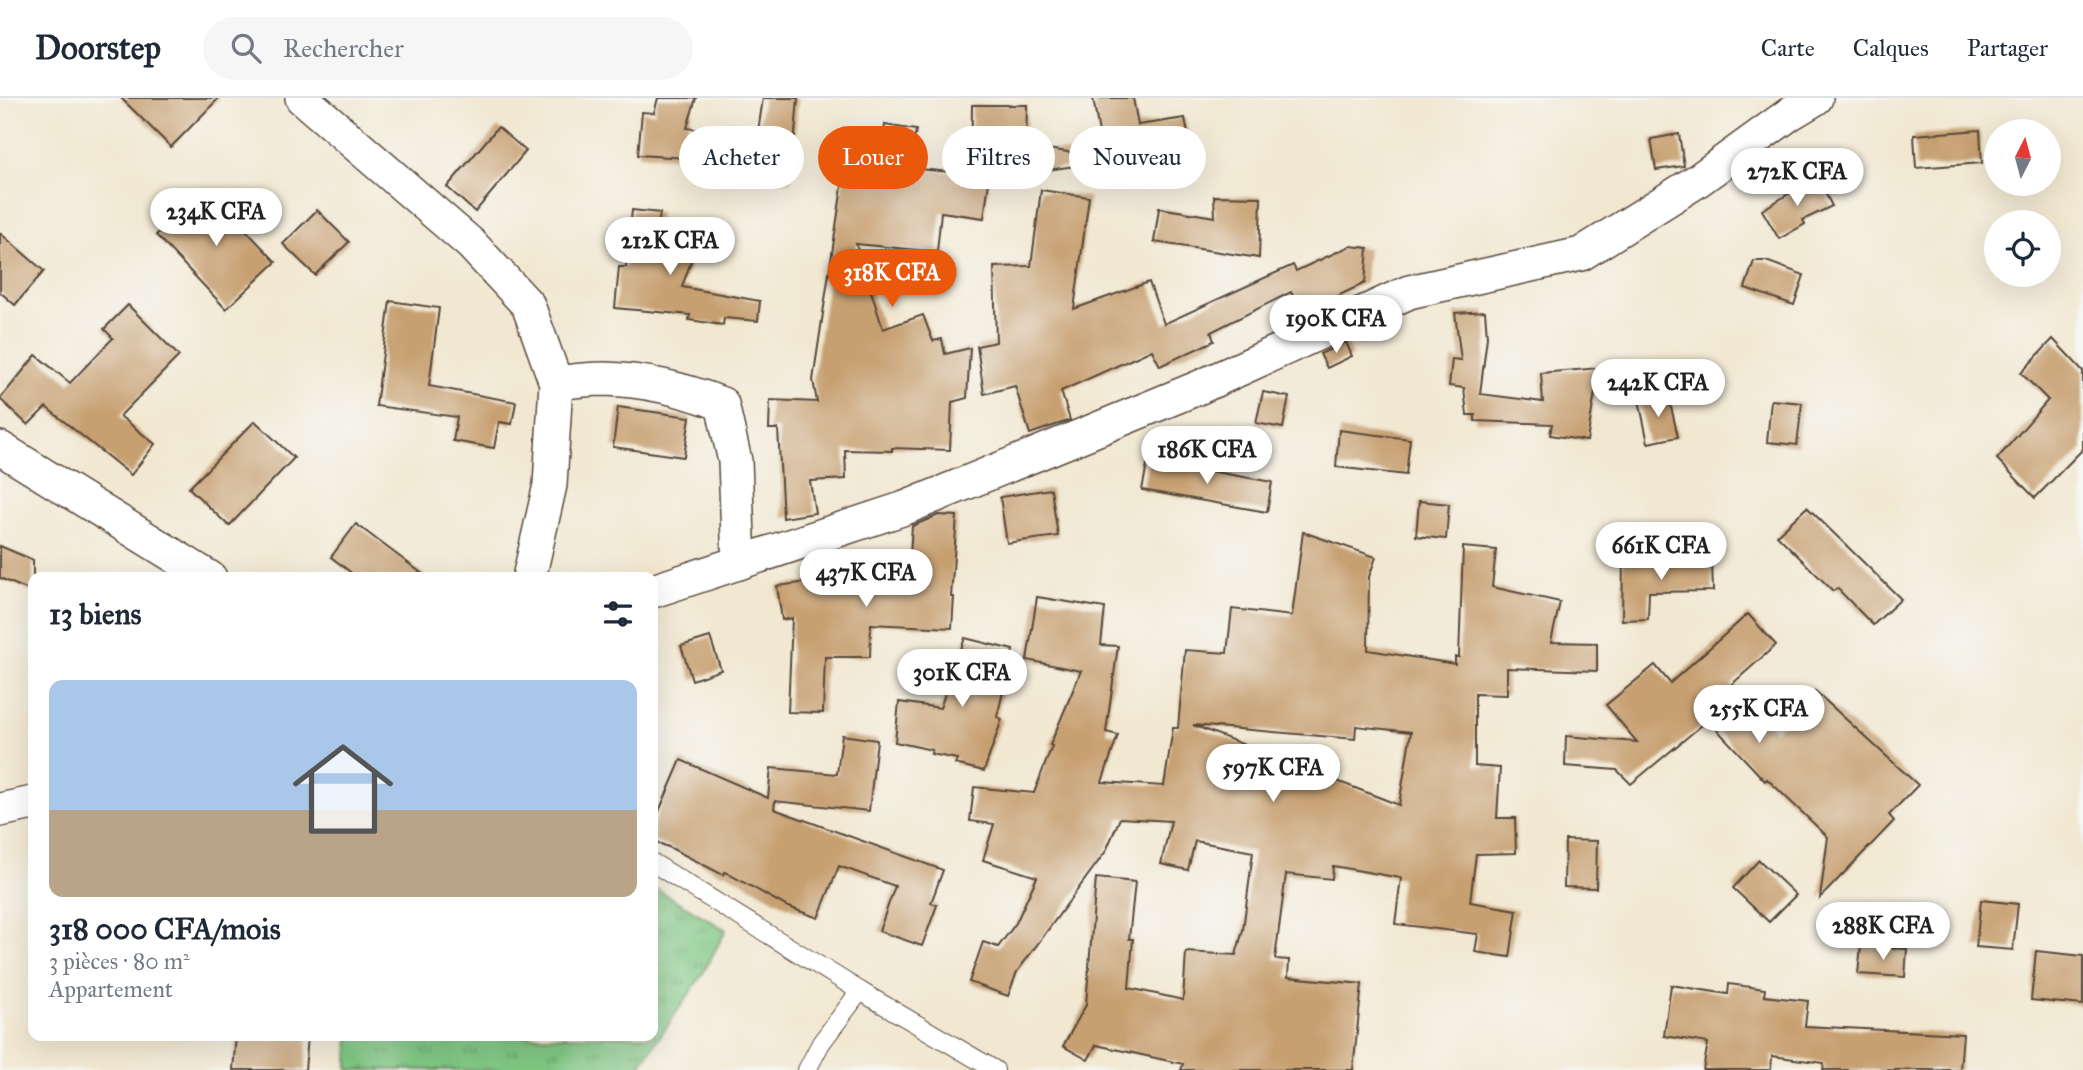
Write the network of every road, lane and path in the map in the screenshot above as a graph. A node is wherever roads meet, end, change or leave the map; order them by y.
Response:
1 (302, 98) edge
2 (1816, 98) edge
3 (556, 383) junction
4 (0, 448) edge
5 (739, 563) junction
6 (200, 572) edge
7 (530, 572) edge
8 (658, 589) edge
9 (28, 804) edge
10 (0, 810) edge
11 (658, 866) edge
12 (860, 991) junction
13 (807, 1070) edge
14 (995, 1070) edge

1 - 3 street
2 - 5 street
3 - 5 street
3 - 7 street
4 - 6 street
5 - 8 street
9 - 10 street
11 - 12 lane
12 - 13 lane
12 - 14 lane

